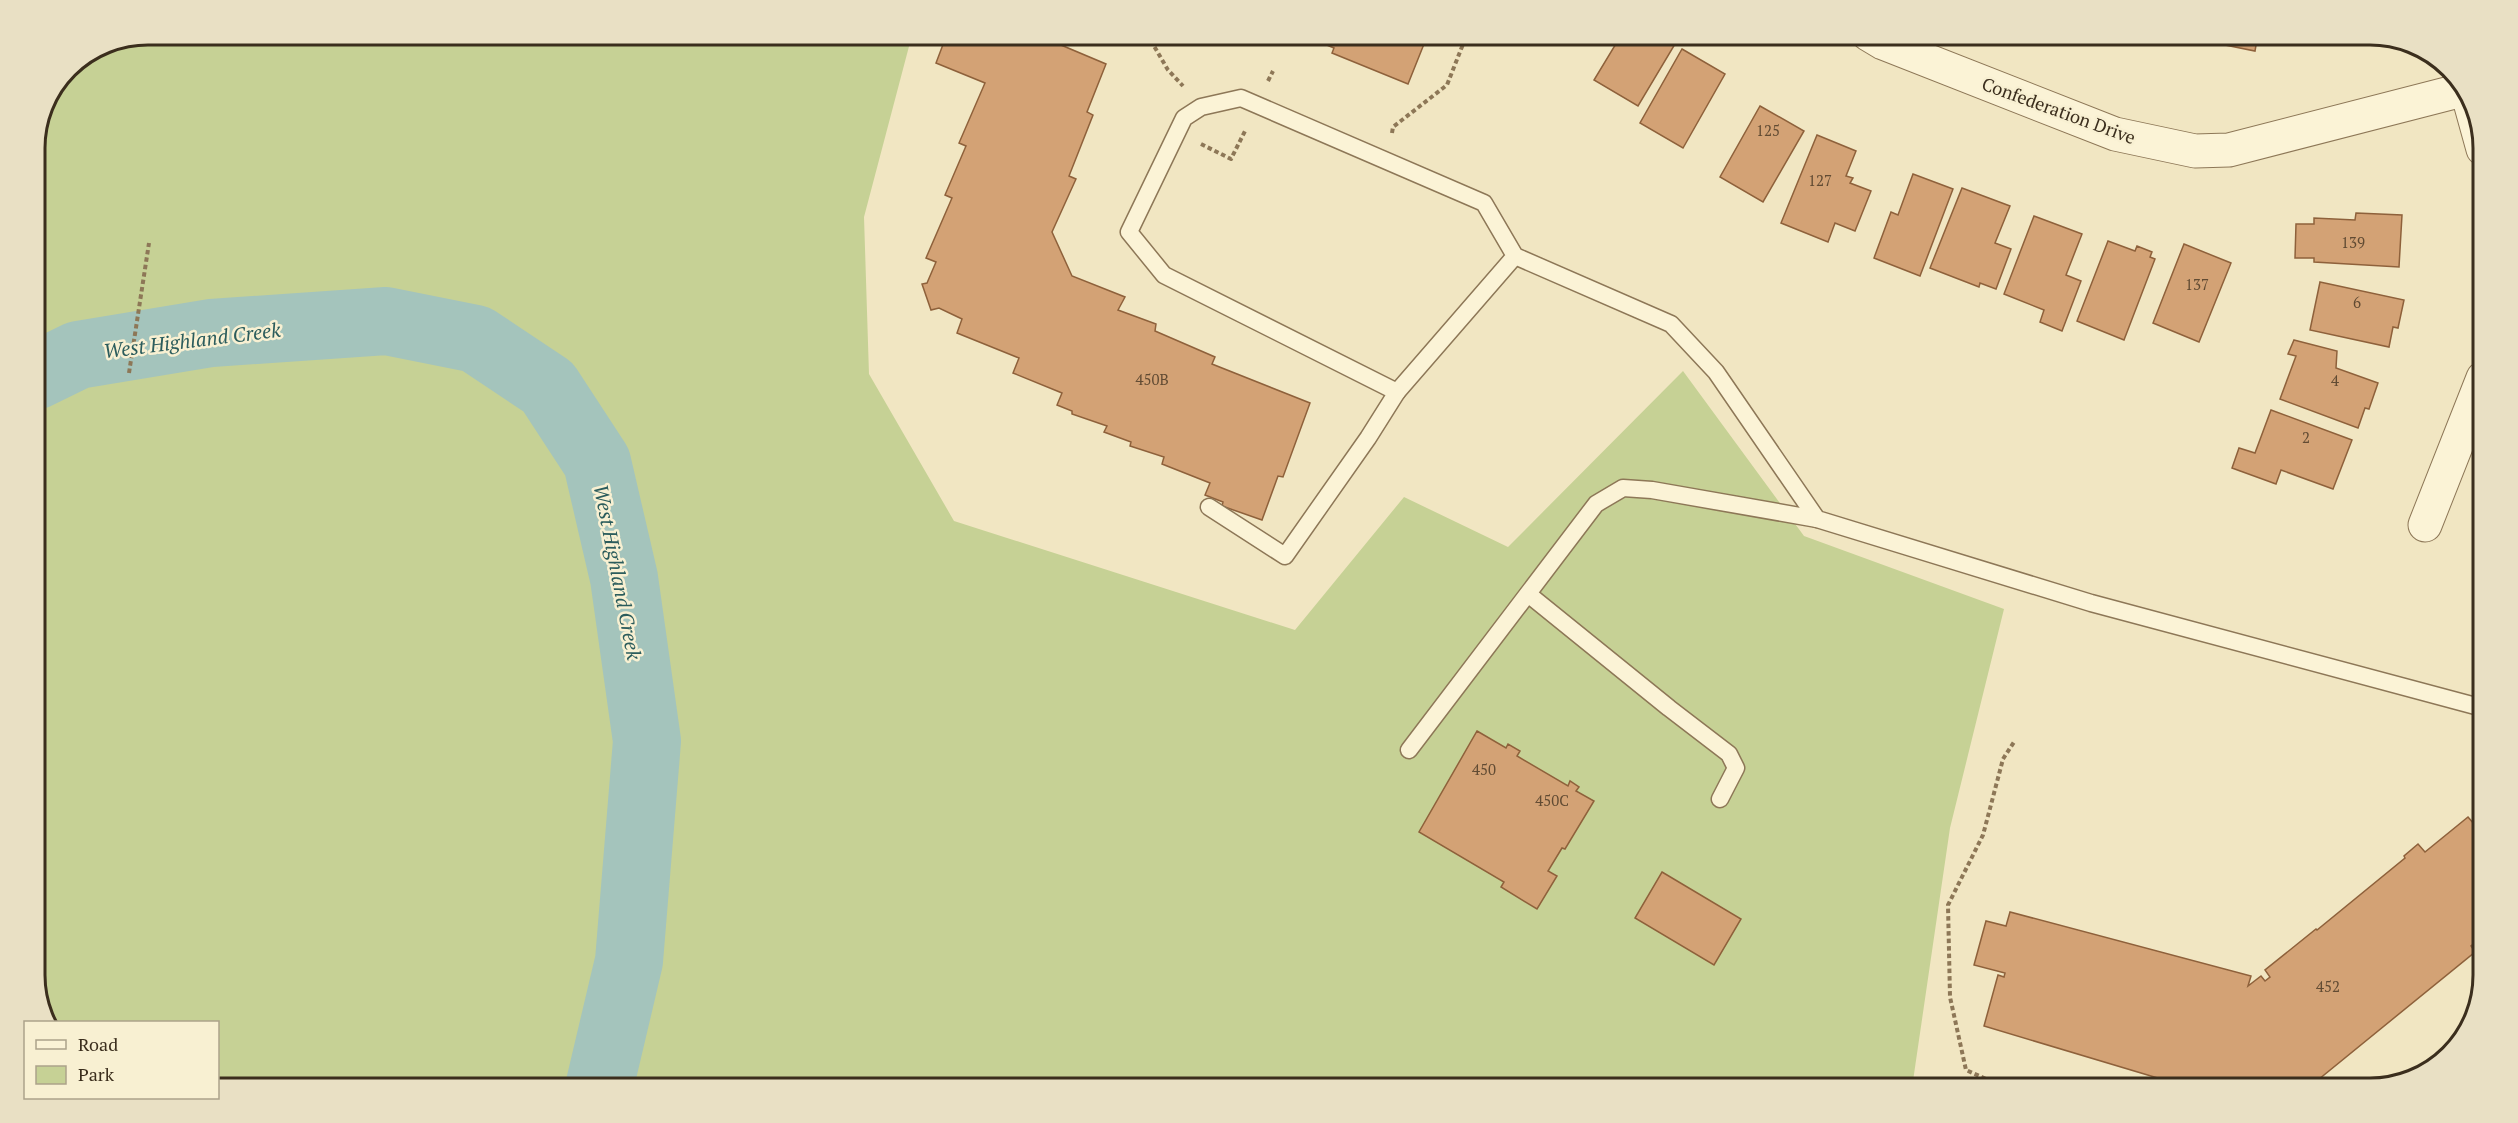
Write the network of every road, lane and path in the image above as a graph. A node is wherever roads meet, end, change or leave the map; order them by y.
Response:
1 (1153, 45) edge
2 (1463, 45) edge
3 (1888, 45) edge
4 (2456, 92) edge
5 (1201, 107) junction
6 (1381, 158) junction
7 (149, 243) dead end
8 (1515, 256) junction
9 (129, 373) dead end
10 (1397, 392) junction
11 (2473, 403) edge
12 (1209, 507) dead end
13 (1817, 519) junction
14 (2425, 525) dead end
15 (1528, 594) junction
16 (2473, 705) edge
17 (2014, 742) dead end
18 (1409, 750) dead end
19 (1720, 799) dead end
20 (1983, 1078) edge

1 - 5 path
2 - 6 path
3 - 4 street, Confederation Drive
5 - 6 lane
5 - 10 lane
6 - 8 lane
7 - 9 path
8 - 10 lane
8 - 13 lane
10 - 12 lane
11 - 14 street
13 - 15 lane
13 - 16 lane
15 - 18 lane
15 - 19 lane
17 - 20 path

